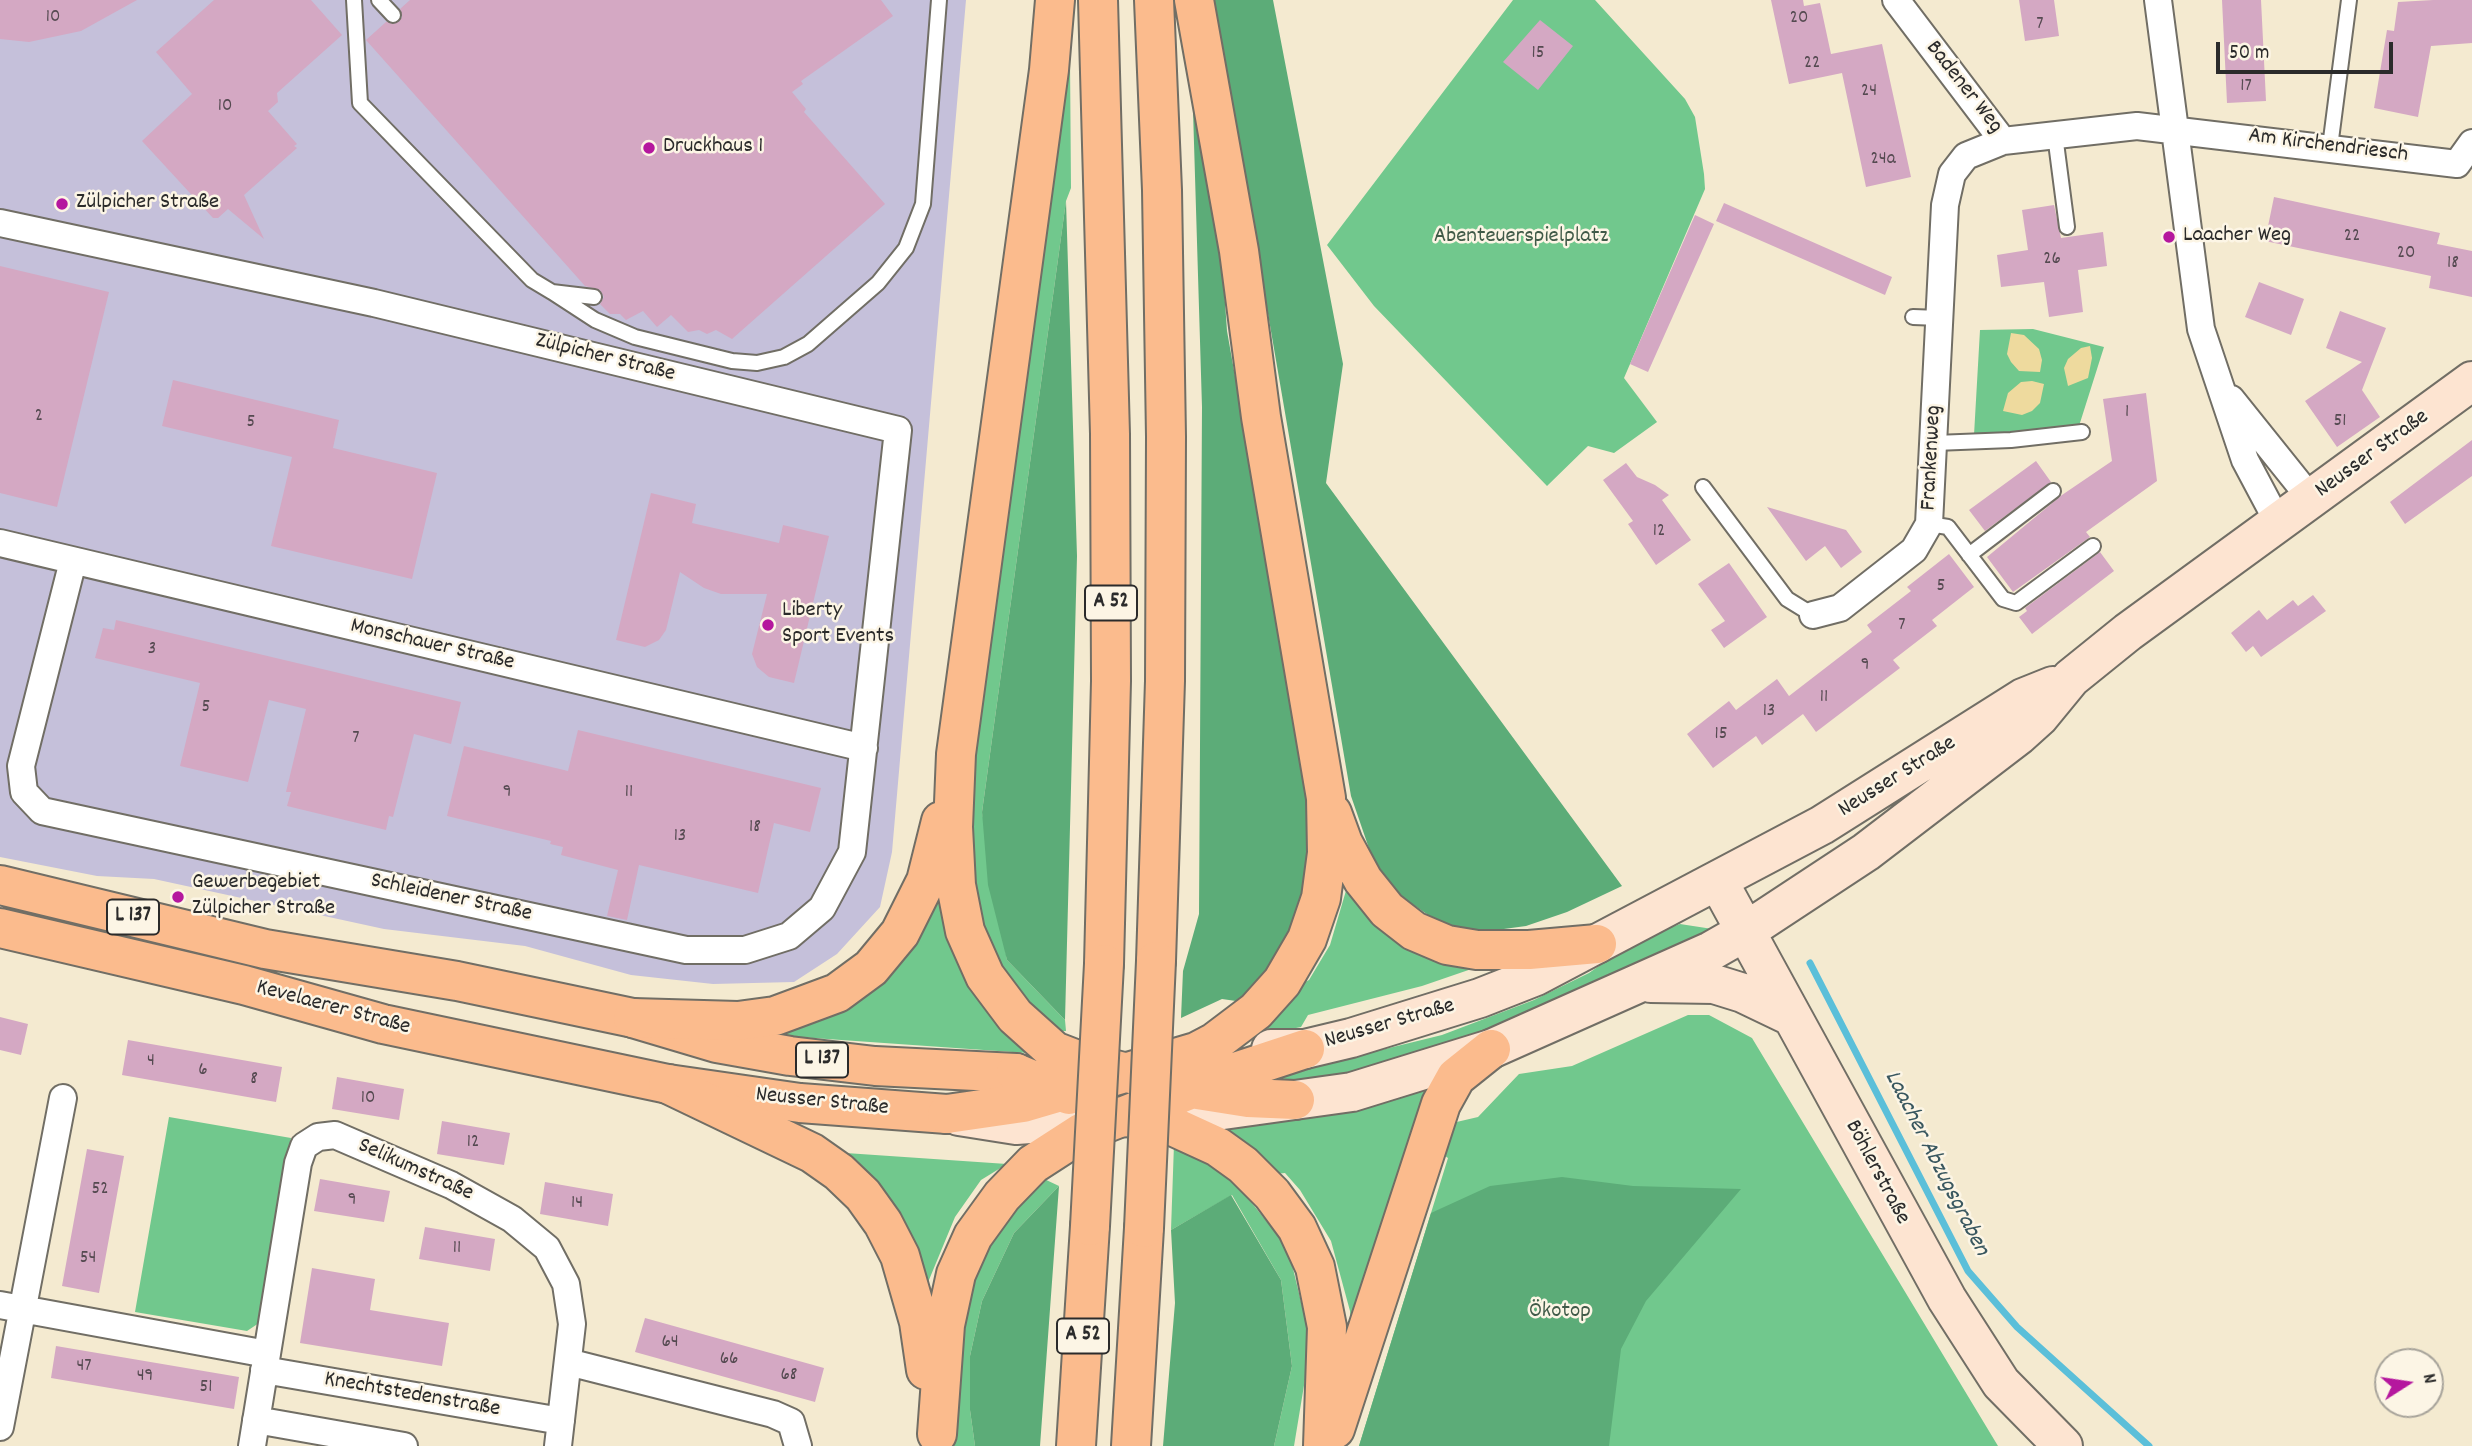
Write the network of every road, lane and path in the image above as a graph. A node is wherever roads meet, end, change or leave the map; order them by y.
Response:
1 (354, 0) edge
2 (379, 0) edge
3 (939, 0) edge
4 (1055, 0) edge
5 (1098, 0) edge
6 (1154, 0) edge
7 (1194, 0) edge
8 (1896, 0) edge
9 (2158, 0) edge
10 (2349, 0) edge
11 (393, 15) dead end
12 (2173, 128) junction
13 (2055, 135) junction
14 (2003, 141) junction
15 (2472, 144) edge
16 (2330, 147) junction
17 (0, 223) edge
18 (2067, 227) dead end
19 (552, 292) junction
20 (594, 297) dead end
21 (1913, 317) dead end
22 (1940, 318) junction
23 (2472, 381) edge
24 (2219, 384) junction
25 (2082, 432) dead end
26 (1935, 443) junction
27 (1703, 487) dead end
28 (2053, 491) dead end
29 (2312, 500) junction
30 (1929, 523) junction
31 (2279, 524) junction
32 (0, 543) edge
33 (2093, 547) dead end
34 (1969, 555) junction
35 (73, 561) junction
36 (1813, 615) joint
37 (2071, 678) junction
38 (864, 748) junction
39 (957, 754) junction
40 (1326, 798) junction
41 (1718, 881) junction
42 (0, 886) edge
43 (0, 928) edge
44 (1746, 931) junction
45 (1597, 944) junction
46 (1642, 983) junction
47 (1791, 1016) junction
48 (633, 1017) junction
49 (1306, 1049) junction
50 (1491, 1049) junction
51 (1127, 1072) junction
52 (1016, 1073) junction
53 (668, 1084) junction
54 (1191, 1089) junction
55 (1058, 1091) junction
56 (63, 1098) dead end
57 (1295, 1100) junction
58 (947, 1114) junction
59 (1125, 1117) junction
60 (11, 1308) edge
61 (265, 1362) junction
62 (568, 1362) junction
63 (0, 1427) edge
64 (254, 1433) edge
65 (560, 1434) edge
66 (938, 1440) edge
67 (404, 1446) edge
68 (798, 1446) edge
69 (1076, 1446) edge
70 (1131, 1446) edge
71 (1323, 1446) edge
72 (1329, 1446) edge
73 (2063, 1446) edge

1 - 19 lane
2 - 11 lane
3 - 19 lane
4 - 39 main road
5 - 69 main road, A 52, bridge
6 - 70 main road, A 52, bridge
7 - 40 main road
8 - 14 street, Badener Weg
9 - 12 street
10 - 16 lane
12 - 13 street, Badener Weg
12 - 16 street, Am Kirchendriesch
12 - 24 street
13 - 14 street, Badener Weg
13 - 18 lane
14 - 22 street, Frankenweg
15 - 16 street, Am Kirchendriesch
17 - 38 street, Zülpicher Straße
19 - 20 lane
21 - 22 lane
22 - 26 street, Frankenweg
23 - 29 main road, Neusser Straße / L 137
24 - 29 street
24 - 31 street
25 - 26 lane
26 - 30 street, Frankenweg
27 - 36 lane, Frankenweg
28 - 34 lane
29 - 31 main road, Neusser Straße / L 137
30 - 34 lane
30 - 36 street, Frankenweg
31 - 37 main road, Neusser Straße / L 137
32 - 35 street, Monschauer Straße
33 - 34 lane
35 - 38 street, Monschauer Straße
35 - 38 street, Schleidener Straße
37 - 41 main road, Neusser Straße / L 137
37 - 44 main road, Neusser Straße / L 137
39 - 48 main road
39 - 51 main road
40 - 45 main road
40 - 51 main road
41 - 44 main road, Böhlerstraße
41 - 45 main road, Neusser Straße / L 137
42 - 48 main road, Kevelaerer Straße / L 137
43 - 53 main road, Kevelaerer Straße / L 137
44 - 46 main road, Neusser Straße / L 137
44 - 47 main road, Böhlerstraße
45 - 49 main road, Neusser Straße / L 137
46 - 47 main road
46 - 50 main road, Neusser Straße / L 137
47 - 73 main road, Böhlerstraße
48 - 52 main road, Neusser Straße / L 137
49 - 51 main road, Neusser Straße / L 137
49 - 54 main road
50 - 57 main road, Neusser Straße / L 137
50 - 72 main road
51 - 52 main road, Neusser Straße / L 137
51 - 54 main road
51 - 55 main road
52 - 55 main road
53 - 58 main road, Neusser Straße / L 137
53 - 66 main road
54 - 57 main road
54 - 59 main road
55 - 58 main road
55 - 59 main road
56 - 60 street
57 - 59 main road, Neusser Straße / L 137
58 - 59 main road, Neusser Straße / L 137
59 - 66 main road
59 - 71 main road
60 - 61 street, Knechtstedenstraße
60 - 63 street
61 - 62 street, Selikumstraße
61 - 64 street
61 - 65 street, Knechtstedenstraße
62 - 65 street, Selikumstraße
62 - 68 street
64 - 67 street

